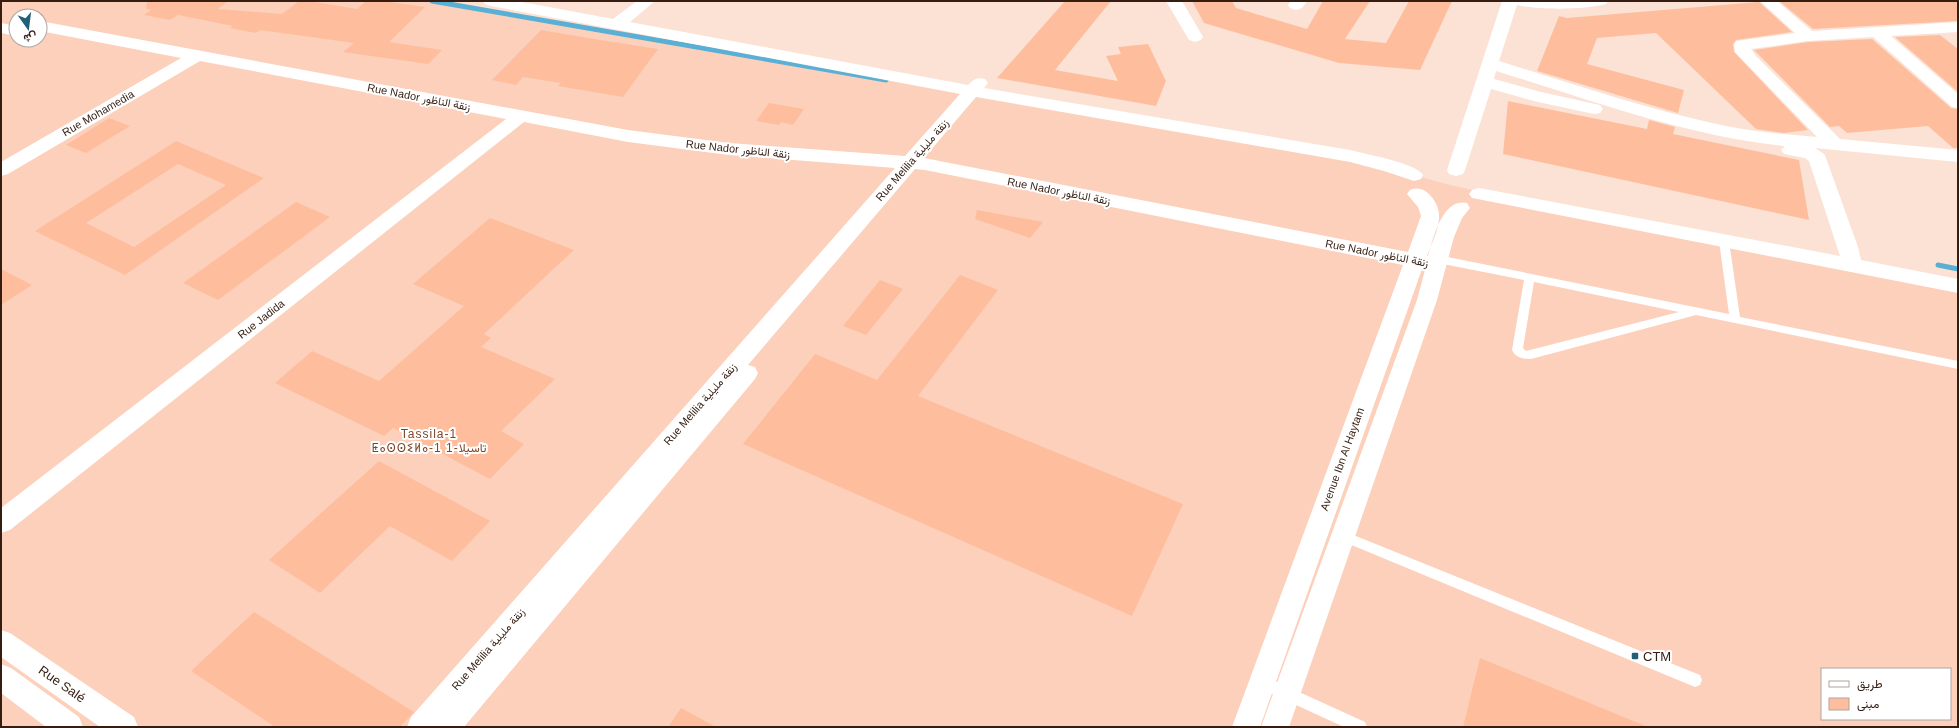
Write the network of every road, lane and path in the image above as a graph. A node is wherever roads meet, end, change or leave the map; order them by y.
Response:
1 (491, 1) edge
2 (529, 1) edge
3 (647, 1) edge
4 (1174, 1) edge
5 (1510, 1) edge
6 (1519, 1) edge
7 (1600, 1) edge
8 (1768, 1) edge
9 (621, 21) junction
10 (1958, 27) edge
11 (48, 28) edge
12 (1877, 32) junction
13 (48, 36) edge
14 (1808, 36) junction
15 (1195, 37) dead end
16 (185, 58) junction
17 (1491, 64) junction
18 (1485, 82) junction
19 (982, 88) junction
20 (1958, 103) edge
21 (511, 119) junction
22 (1756, 141) junction
23 (1835, 145) junction
24 (1958, 156) edge
25 (1, 161) edge
26 (914, 167) junction
27 (1, 170) edge
28 (1431, 174) junction
29 (1479, 194) junction
30 (1460, 208) junction
31 (1724, 241) junction
32 (1425, 264) junction
33 (1852, 266) junction
34 (1530, 278) junction
35 (1958, 286) edge
36 (1696, 311) junction
37 (1735, 319) junction
38 (1958, 365) edge
39 (1, 506) edge
40 (1, 522) edge
41 (1341, 535) junction
42 (1301, 572) junction
43 (1326, 581) junction
44 (1, 642) edge
45 (1, 678) edge
46 (1695, 680) dead end
47 (1262, 682) junction
48 (1286, 693) junction
49 (69, 727) edge
50 (124, 727) edge
51 (421, 727) edge
52 (446, 727) edge
53 (1246, 727) edge
54 (1275, 727) edge
55 (1360, 727) edge

1 - 9 street
2 - 9 street
3 - 9 street
4 - 15 street
5 - 17 street
6 - 7 street
8 - 14 street
9 - 19 street
10 - 12 street
11 - 16 street, Rue Nador زنقة الناظور
12 - 14 street
12 - 20 street
13 - 16 street, Rue Nador زنقة الناظور
14 - 23 street
16 - 21 street, Rue Nador زنقة الناظور
16 - 25 street, Rue Mohamedia
16 - 27 street, Rue Mohamedia
17 - 18 street
17 - 22 street
18 - 22 street
18 - 28 street
19 - 26 street, Rue Melilia زنقة مليلية
19 - 28 street
21 - 26 street, Rue Nador زنقة الناظور
21 - 39 street, Rue Jadida
21 - 40 street, Rue Jadida
22 - 23 street
22 - 33 street
23 - 24 street
26 - 32 street, Rue Nador زنقة الناظور
26 - 51 street, Rue Melilia زنقة مليلية
26 - 52 street, Rue Melilia زنقة مليلية
28 - 29 street
28 - 30 street
28 - 32 street, Avenue Ibn Al Haytam
29 - 30 street
29 - 31 street
30 - 32 street, Avenue Ibn Al Haytam
31 - 33 street
31 - 37 lane
32 - 34 lane
32 - 41 street, Avenue Ibn Al Haytam
32 - 42 street, Avenue Ibn Al Haytam
33 - 35 street
34 - 36 lane
34 - 36 lane
36 - 37 lane
37 - 38 lane
41 - 43 street, Avenue Ibn Al Haytam
41 - 46 lane
42 - 43 street
42 - 47 street, Avenue Ibn Al Haytam
43 - 48 street, Avenue Ibn Al Haytam
44 - 50 street, Rue Salé
45 - 49 street
47 - 48 lane
47 - 53 street, Avenue Ibn Al Haytam
48 - 54 street, Avenue Ibn Al Haytam
48 - 55 lane

